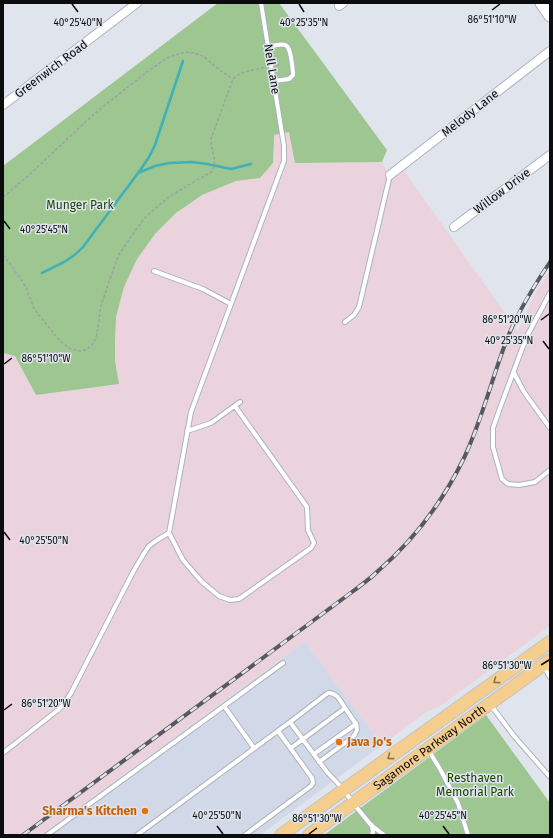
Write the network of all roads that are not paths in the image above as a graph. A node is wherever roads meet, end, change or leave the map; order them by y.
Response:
1 (137, 3) edge
2 (260, 3) edge
3 (540, 3) edge
4 (550, 16) edge
5 (268, 47) junction
6 (550, 52) edge
7 (274, 81) junction
8 (3, 105) edge
9 (550, 155) edge
10 (390, 175) joint
11 (454, 226) dead end
12 (154, 271) dead end
13 (550, 293) edge
14 (231, 304) junction
15 (345, 322) dead end
16 (514, 373) junction
17 (240, 402) dead end
18 (235, 406) junction
19 (550, 428) edge
20 (187, 431) junction
21 (550, 470) edge
22 (169, 533) junction
23 (550, 642) edge
24 (284, 663) dead end
25 (546, 663) edge
26 (550, 677) edge
27 (490, 704) junction
28 (224, 706) junction
29 (346, 708) junction
30 (290, 722) junction
31 (356, 724) junction
32 (278, 731) junction
33 (302, 740) junction
34 (254, 748) junction
35 (291, 748) junction
36 (428, 749) junction
37 (3, 753) edge
38 (314, 754) junction
39 (320, 762) junction
40 (550, 778) edge
41 (344, 790) junction
42 (353, 803) junction
43 (371, 825) junction
44 (47, 835) edge
45 (137, 835) edge
46 (245, 835) edge
47 (281, 835) edge
48 (309, 835) edge
49 (372, 835) edge
50 (384, 835) edge
51 (468, 835) edge

1 - 8 street, Greenwich Road
2 - 5 lane, Nell Lane
3 - 4 main road
5 - 7 lane, Nell Lane
5 - 7 lane
6 - 10 street, Melody Lane
7 - 14 lane, Nell Lane
9 - 11 street, Willow Drive
10 - 15 lane
12 - 14 lane
13 - 16 lane
14 - 20 lane, Nell Lane
16 - 19 lane
16 - 21 lane
17 - 18 lane
18 - 20 lane
18 - 22 lane
20 - 22 lane, Nell Lane
22 - 37 lane
23 -> 41 main road, Sagamore Parkway North
24 - 28 lane
25 - 26 lane
25 - 27 main road, Sagamore Parkway North
27 - 36 main road, Sagamore Parkway North
27 - 40 lane
28 - 34 lane
28 - 44 lane
29 - 30 lane
29 - 31 lane
29 - 33 lane
30 - 32 lane
30 - 33 lane
31 - 38 lane
31 - 39 lane
32 - 34 lane
32 - 35 lane
33 - 35 lane
33 - 38 lane
34 - 45 lane
35 - 46 lane
36 - 42 main road, Sagamore Parkway North
36 - 51 lane
38 - 39 lane
39 - 41 lane
41 - 42 lane
41 - 47 main road, Sagamore Parkway North
42 - 43 lane
42 - 48 main road, Sagamore Parkway North
43 - 49 lane
43 - 50 lane

